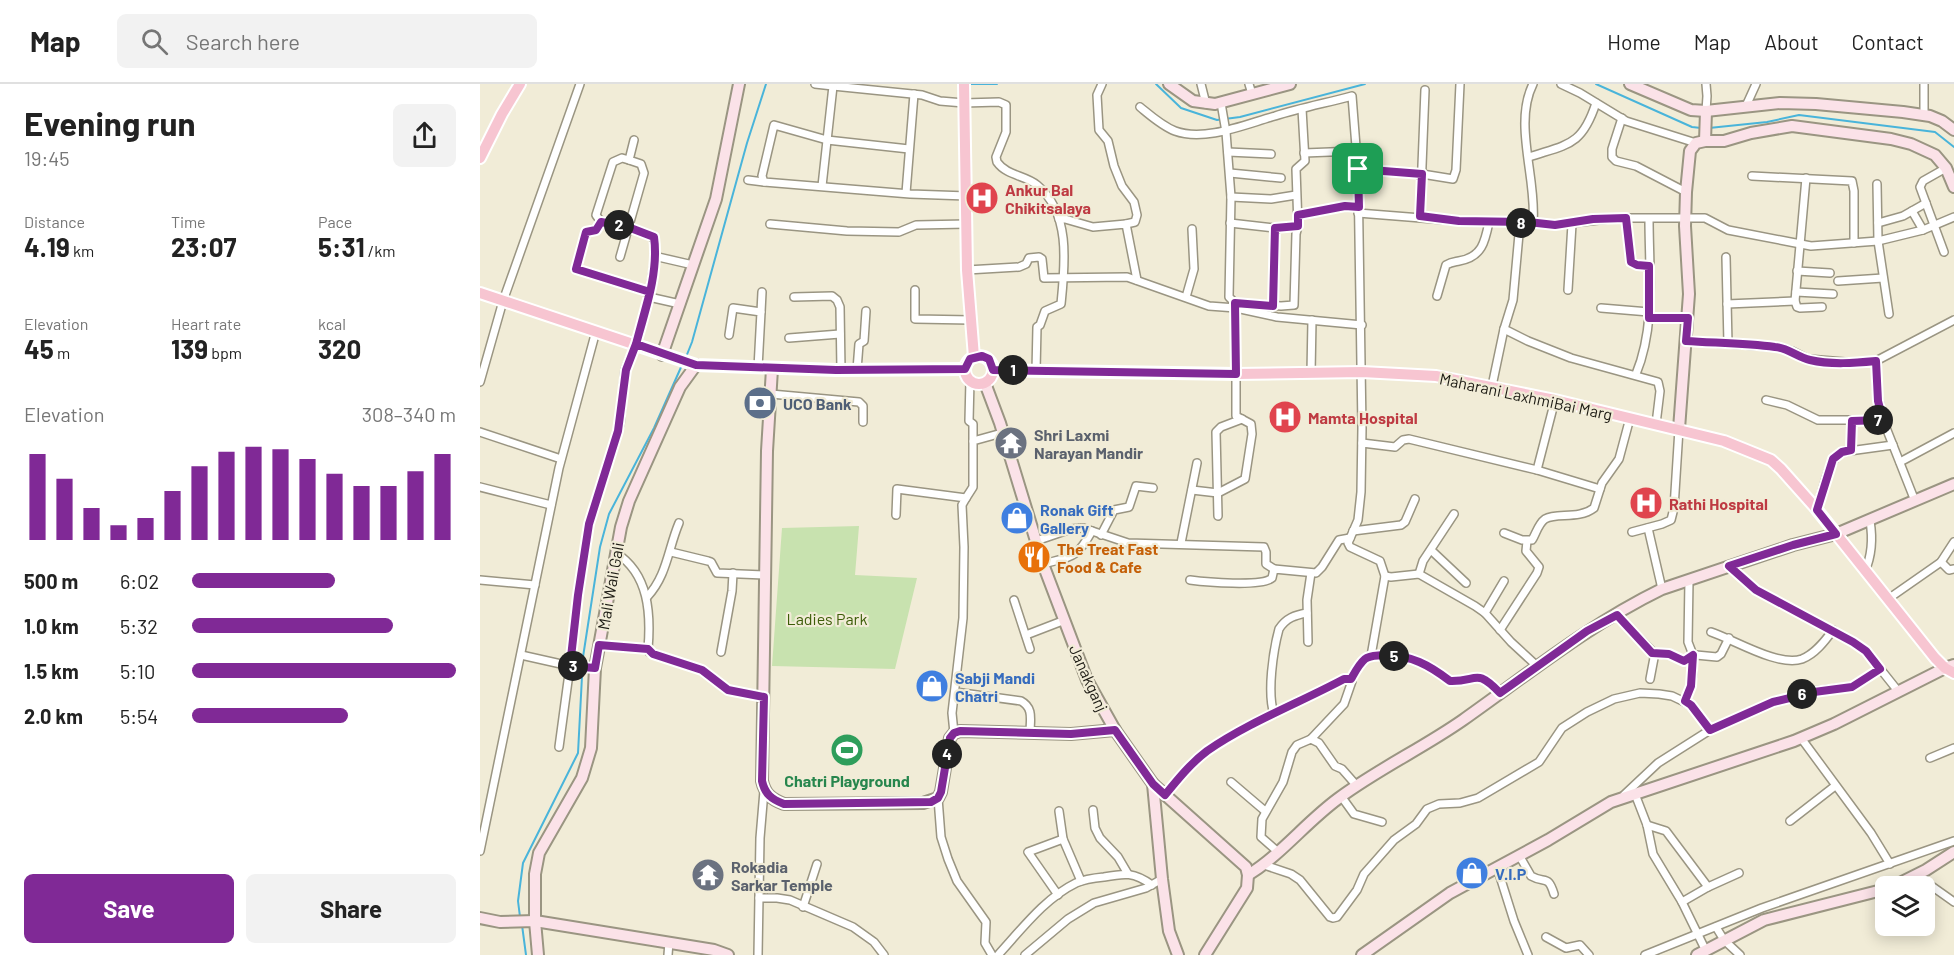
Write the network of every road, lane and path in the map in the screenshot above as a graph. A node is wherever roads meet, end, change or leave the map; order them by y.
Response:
1 (520, 84) edge
2 (580, 84) edge
3 (739, 84) edge
4 (815, 84) edge
5 (1102, 84) edge
6 (1169, 84) edge
7 (1201, 84) edge
8 (1290, 84) edge
9 (1460, 84) edge
10 (1533, 84) edge
11 (1561, 84) edge
12 (1630, 84) edge
13 (1706, 84) edge
14 (1756, 84) edge
15 (1924, 84) edge
16 (833, 85) edge
17 (871, 88) edge
18 (1251, 89) edge
19 (1425, 90) dead end
20 (914, 94) junction
21 (964, 94) edge
22 (1596, 103) junction
23 (1206, 104) junction
24 (1221, 105) junction
25 (1746, 106) junction
26 (1140, 107) dead end
27 (1302, 109) junction
28 (1706, 115) junction
29 (1924, 115) junction
30 (1622, 118) junction
31 (1225, 130) junction
32 (1954, 130) edge
33 (634, 140) dead end
34 (827, 140) junction
35 (1702, 140) junction
36 (909, 149) junction
37 (1356, 151) junction
38 (1228, 152) junction
39 (1304, 153) junction
40 (1271, 154) dead end
41 (480, 158) edge
42 (1529, 158) junction
43 (629, 160) junction
44 (1946, 168) junction
45 (1358, 169) junction
46 (1230, 172) junction
47 (1422, 174) junction
48 (1752, 176) dead end
49 (1281, 178) dead end
50 (1806, 178) junction
51 (748, 180) dead end
52 (764, 182) junction
53 (1877, 184) dead end
54 (822, 186) junction
55 (1954, 187) edge
56 (1686, 192) junction
57 (906, 194) junction
58 (1296, 195) junction
59 (967, 196) junction
60 (1231, 197) junction
61 (1926, 203) junction
62 (1358, 210) junction
63 (1912, 211) junction
64 (1298, 215) junction
65 (1420, 216) junction
66 (1954, 217) edge
67 (1626, 218) junction
68 (1685, 218) junction
69 (1059, 219) junction
70 (1649, 219) junction
71 (601, 222) junction
72 (1489, 222) junction
73 (1533, 222) junction
74 (1230, 223) junction
75 (1520, 223) junction
76 (1878, 223) junction
77 (770, 224) dead end
78 (967, 224) junction
79 (1126, 224) junction
80 (1572, 224) junction
81 (1935, 225) junction
82 (1298, 226) junction
83 (628, 227) junction
84 (1275, 228) junction
85 (1192, 229) dead end
86 (1923, 230) junction
87 (1878, 241) junction
88 (1854, 243) junction
89 (1799, 244) junction
90 (1944, 252) dead end
91 (654, 256) junction
92 (620, 257) dead end
93 (1726, 257) dead end
94 (693, 265) junction
95 (1649, 266) junction
96 (967, 270) junction
97 (1797, 271) junction
98 (1830, 273) dead end
99 (1064, 277) junction
100 (1883, 278) junction
101 (1137, 280) junction
102 (1838, 281) dead end
103 (915, 290) dead end
104 (1568, 290) dead end
105 (762, 292) dead end
106 (1796, 292) junction
107 (480, 294) edge
108 (649, 294) junction
109 (1833, 294) dead end
110 (1437, 296) dead end
111 (794, 297) dead end
112 (1186, 297) junction
113 (502, 301) junction
114 (1795, 301) junction
115 (680, 304) junction
116 (1727, 304) junction
117 (1236, 305) junction
118 (1273, 306) junction
119 (1601, 308) dead end
120 (1822, 308) dead end
121 (866, 311) dead end
122 (761, 312) junction
123 (1889, 314) dead end
124 (1649, 315) junction
125 (1688, 318) junction
126 (971, 320) junction
127 (1312, 320) junction
128 (1954, 320) edge
129 (1362, 325) junction
130 (1504, 329) junction
131 (596, 331) junction
132 (840, 334) junction
133 (729, 335) dead end
134 (789, 338) dead end
135 (1686, 341) junction
136 (636, 344) junction
137 (1728, 344) junction
138 (667, 356) junction
139 (974, 357) junction
140 (1876, 361) junction
141 (692, 364) junction
142 (758, 368) junction
143 (772, 369) junction
144 (965, 369) junction
145 (841, 370) junction
146 (857, 370) junction
147 (993, 370) junction
148 (1036, 371) junction
149 (1362, 372) junction
150 (1311, 373) junction
151 (1236, 374) junction
152 (1636, 374) junction
153 (970, 380) junction
154 (480, 382) edge
155 (985, 383) junction
156 (1492, 386) junction
157 (771, 394) junction
158 (1555, 400) junction
159 (1766, 400) dead end
160 (1630, 418) junction
161 (1242, 419) junction
162 (1883, 420) junction
163 (1852, 421) junction
164 (863, 422) dead end
165 (1656, 424) junction
166 (1679, 429) junction
167 (480, 432) edge
168 (1002, 433) junction
169 (1954, 433) edge
170 (973, 441) junction
171 (1362, 443) junction
172 (1893, 445) junction
173 (1851, 450) junction
174 (561, 459) junction
175 (1900, 462) junction
176 (1197, 463) dead end
177 (1537, 471) junction
178 (1954, 484) edge
179 (480, 487) edge
180 (1153, 488) dead end
181 (1600, 489) junction
182 (1192, 490) junction
183 (1218, 493) junction
184 (966, 498) junction
185 (1415, 499) dead end
186 (1915, 501) junction
187 (551, 506) junction
188 (1817, 510) junction
189 (1454, 514) dead end
190 (896, 515) dead end
191 (1218, 516) dead end
192 (1870, 521) junction
193 (679, 523) dead end
194 (1648, 528) junction
195 (1092, 531) junction
196 (1353, 531) junction
197 (1632, 532) dead end
198 (1504, 533) dead end
199 (1836, 534) junction
200 (1101, 535) junction
201 (1350, 538) junction
202 (1036, 540) junction
203 (1527, 541) junction
204 (1954, 542) edge
205 (1181, 543) junction
206 (1432, 551) junction
207 (671, 552) junction
208 (616, 553) junction
209 (1941, 562) junction
210 (1043, 564) junction
211 (1729, 566) junction
212 (1274, 569) junction
213 (1954, 569) edge
214 (1865, 571) junction
215 (733, 573) junction
216 (1311, 573) junction
217 (1419, 574) junction
218 (765, 575) junction
219 (1385, 576) junction
220 (480, 580) edge
221 (1190, 580) dead end
222 (1689, 580) junction
223 (1504, 581) dead end
224 (1466, 583) dead end
225 (535, 585) junction
226 (1662, 589) junction
227 (647, 597) junction
228 (1888, 599) junction
229 (1014, 600) dead end
230 (1307, 613) junction
231 (1485, 613) junction
232 (1617, 615) junction
233 (1065, 620) junction
234 (1500, 630) junction
235 (1833, 630) junction
236 (1711, 632) dead end
237 (1026, 636) junction
238 (1729, 638) junction
239 (1308, 642) dead end
240 (599, 645) junction
241 (648, 649) junction
242 (1030, 649) dead end
243 (721, 652) dead end
244 (1652, 653) junction
245 (521, 655) junction
246 (1693, 655) junction
247 (1371, 656) junction
248 (570, 666) junction
249 (1537, 666) junction
250 (591, 668) junction
251 (1951, 668) edge
252 (1880, 669) junction
253 (1351, 679) junction
254 (1650, 679) dead end
255 (1898, 691) junction
256 (955, 692) junction
257 (1500, 693) junction
258 (764, 697) junction
259 (1685, 701) junction
260 (1274, 714) junction
261 (1115, 730) junction
262 (1710, 730) junction
263 (954, 733) junction
264 (1029, 733) junction
265 (1801, 738) junction
266 (1311, 739) junction
267 (559, 747) dead end
268 (1954, 748) edge
269 (1930, 758) dead end
270 (1231, 783) dead end
271 (1153, 784) junction
272 (1356, 786) junction
273 (1835, 786) junction
274 (764, 791) junction
275 (1635, 794) junction
276 (1165, 795) junction
277 (1341, 796) junction
278 (1622, 797) junction
279 (938, 798) junction
280 (1093, 810) dead end
281 (1059, 811) dead end
282 (1265, 811) junction
283 (1790, 821) dead end
284 (1382, 822) dead end
285 (1647, 825) junction
286 (1063, 839) junction
287 (1954, 841) edge
288 (480, 852) edge
289 (1278, 852) junction
290 (1954, 852) edge
291 (1520, 855) junction
292 (817, 864) dead end
293 (1890, 864) junction
294 (1264, 865) junction
295 (1497, 867) junction
296 (1739, 873) dead end
297 (1128, 874) junction
298 (1248, 875) junction
299 (1916, 875) joint
300 (1081, 881) junction
301 (1157, 882) junction
302 (1707, 887) junction
303 (1875, 892) edge
304 (1554, 894) dead end
305 (1058, 895) junction
306 (759, 898) junction
307 (1682, 902) junction
308 (1954, 902) edge
309 (802, 906) junction
310 (480, 918) edge
311 (529, 921) junction
312 (1716, 927) junction
313 (1698, 932) junction
314 (1546, 937) dead end
315 (1724, 940) junction
316 (669, 942) junction
317 (1701, 952) edge
318 (538, 955) edge
319 (668, 955) edge
320 (728, 955) edge
321 (758, 955) edge
322 (884, 955) edge
323 (992, 955) edge
324 (998, 955) edge
325 (1025, 955) edge
326 (1178, 955) edge
327 (1205, 955) edge
328 (1362, 955) edge
329 (1528, 955) edge
330 (1589, 955) edge
331 (1645, 955) edge
332 (1740, 955) edge

1 - 41 main road
2 - 113 street
3 - 94 street
4 - 16 street
5 - 79 street
6 - 23 street
7 - 23 street
8 - 18 street
9 - 47 street
10 - 42 street
11 - 22 street
12 - 28 street
13 - 28 street
14 - 25 street
15 - 29 street
16 - 17 street
16 - 34 street
17 - 20 street
18 - 24 street
19 - 47 street
20 - 21 street
20 - 36 street
21 - 59 main road
21 - 69 street
22 - 30 street
22 - 42 street
23 - 24 street
24 - 31 street
25 - 28 street
25 - 29 street
26 - 31 street
27 - 31 street
27 - 37 street
27 - 39 street
28 - 35 street
29 - 32 street
30 - 35 street
30 - 56 street
31 - 38 street
33 - 43 street
34 - 36 street
34 - 52 street
34 - 54 street
35 - 44 street
35 - 56 street
36 - 57 street
37 - 39 street
37 - 45 street
38 - 40 street
38 - 46 street
39 - 58 street
42 - 73 street
43 - 71 street
43 - 83 street
44 - 55 street
44 - 61 street
45 - 47 street
45 - 62 street
46 - 49 street
46 - 60 street
47 - 65 street
48 - 50 street
50 - 88 street
50 - 89 street
51 - 52 street
52 - 54 street
53 - 76 street
54 - 57 street
56 - 68 street
57 - 59 street
58 - 60 street
58 - 64 street
59 - 78 main road
60 - 74 street
61 - 63 street
61 - 81 street
62 - 64 street
62 - 65 street
62 - 129 street
63 - 76 street
63 - 86 street
64 - 82 street
65 - 72 street
66 - 81 street
67 - 70 street
67 - 80 street
67 - 95 street
68 - 70 street
68 - 89 street
68 - 125 street
69 - 79 street
69 - 99 street
70 - 95 street
71 - 83 street
71 - 108 street
72 - 75 street
72 - 110 street
73 - 75 street
73 - 80 street
74 - 84 street
74 - 117 street
75 - 130 street
76 - 87 street
77 - 78 street
78 - 96 main road
79 - 101 street
80 - 104 street
81 - 86 street
81 - 90 street
82 - 84 street
82 - 118 street
83 - 91 street
83 - 92 street
84 - 118 street
85 - 112 street
86 - 87 street
87 - 88 street
87 - 100 street
88 - 89 street
89 - 97 street
91 - 94 street
91 - 108 street
93 - 116 street
94 - 115 street
95 - 124 street
96 - 99 street
96 - 126 main road
97 - 98 street
97 - 106 street
99 - 101 street
99 - 148 street
100 - 102 street
100 - 123 street
101 - 112 street
103 - 126 street
105 - 122 street
106 - 109 street
106 - 114 street
107 - 113 main road
108 - 115 street
108 - 136 street
111 - 132 street
112 - 117 street
113 - 131 main road
113 - 154 street
114 - 116 street
114 - 120 street
115 - 138 street
116 - 137 street
117 - 118 street
117 - 127 street
117 - 151 street
119 - 124 street
121 - 146 street
122 - 133 street
122 - 142 street
124 - 125 street
124 - 152 street
125 - 135 street
126 - 139 main road
127 - 129 street
127 - 150 street
128 - 140 street
129 - 149 street
130 - 152 street
130 - 156 street
131 - 136 main road
131 - 174 street
132 - 134 street
132 - 145 street
135 - 137 street
135 - 166 street
136 - 138 main road
136 - 248 street
137 - 140 street
138 - 141 main road
139 - 144 main road
139 - 147 main road
140 - 162 street
141 - 142 main road
141 - 208 street, Mali Wali Gali
142 - 143 main road
143 - 145 main road
143 - 157 street
144 - 146 main road
144 - 153 main road
145 - 146 main road
147 - 148 main road, Maharani LaxhmiBai Marg
147 - 155 main road
148 - 151 main road, Maharani LaxhmiBai Marg
149 - 150 main road, Maharani LaxhmiBai Marg
149 - 156 main road, Maharani LaxhmiBai Marg
149 - 171 street
150 - 151 main road, Maharani LaxhmiBai Marg
151 - 161 street
152 - 165 street
153 - 155 main road
153 - 170 street
155 - 168 street, Janakganj
156 - 158 main road, Maharani LaxhmiBai Marg
157 - 164 street
157 - 218 street
158 - 160 main road, Maharani LaxhmiBai Marg
158 - 177 street
159 - 163 street
160 - 165 main road, Maharani LaxhmiBai Marg
160 - 181 street
161 - 183 street
161 - 183 street
162 - 163 street
162 - 172 street
163 - 173 street
165 - 166 main road, Maharani LaxhmiBai Marg
166 - 188 main road, Maharani LaxhmiBai Marg
166 - 194 street
167 - 174 street
168 - 170 street
168 - 202 street, Janakganj
169 - 175 street
170 - 184 street
171 - 177 street
171 - 196 street
172 - 173 street
172 - 175 street
173 - 188 street
174 - 187 street
175 - 186 street
176 - 182 street
177 - 181 street
178 - 186 street
179 - 187 street
180 - 200 street
181 - 203 street
182 - 183 street
182 - 205 street
183 - 191 street
184 - 190 street
184 - 256 street
185 - 196 street
186 - 192 street
187 - 225 street
188 - 199 main road, Maharani LaxhmiBai Marg
189 - 206 street
192 - 199 street
192 - 214 street
193 - 207 street
194 - 197 street
194 - 226 street
195 - 200 street
195 - 202 street
195 - 210 street
196 - 201 street
198 - 203 street
199 - 211 street
199 - 214 main road, Maharani LaxhmiBai Marg
200 - 205 street
201 - 216 street
201 - 219 street
202 - 210 street, Janakganj
203 - 234 street
204 - 209 street
205 - 212 street
206 - 217 street
206 - 224 street
207 - 215 street
207 - 227 street
208 - 227 street
208 - 240 street, Mali Wali Gali
209 - 213 street
209 - 228 street
210 - 233 street, Janakganj
211 - 222 street
211 - 235 street
212 - 216 street
212 - 221 street
214 - 228 main road, Maharani LaxhmiBai Marg
215 - 218 street
215 - 243 street
216 - 230 street
217 - 219 street
217 - 231 street
218 - 258 street
219 - 247 street
220 - 225 street
222 - 226 street
222 - 246 street
223 - 231 street
225 - 245 street
226 - 232 street
227 - 241 street
228 - 251 main road, Maharani LaxhmiBai Marg
229 - 237 street
230 - 239 street
230 - 260 street
231 - 234 street
232 - 244 street
232 - 249 street
233 - 237 street
233 - 261 street, Janakganj
234 - 249 street
235 - 238 street
235 - 252 street
236 - 238 street
237 - 242 street
238 - 246 street
240 - 241 street
240 - 250 street, Mali Wali Gali
241 - 258 street
244 - 246 street
244 - 254 street
245 - 248 street
245 - 288 street
246 - 259 street
247 - 253 street
247 - 257 street
248 - 250 street
248 - 267 street
249 - 257 street
250 - 311 street, Mali Wali Gali
251 - 255 street
252 - 255 street
252 - 262 street
253 - 260 street
253 - 266 street
255 - 265 street
256 - 263 street
256 - 264 street
257 - 272 street
258 - 274 street
259 - 262 street
259 - 294 street
260 - 276 street
261 - 264 street
261 - 271 street, Janakganj
262 - 278 street
263 - 264 street
263 - 279 street
265 - 273 street
265 - 275 street
266 - 272 street
266 - 282 street
268 - 269 street
270 - 282 street
271 - 276 street, Janakganj
271 - 301 street
272 - 277 street
273 - 283 street
273 - 293 street
274 - 279 street
274 - 306 street
275 - 278 street
275 - 285 street
276 - 298 street, Janakganj
277 - 284 street
277 - 289 street
278 - 291 street
279 - 323 street
280 - 297 street
281 - 286 street
282 - 289 street
285 - 302 street
285 - 307 street
286 - 300 street
286 - 305 street
287 - 293 street
289 - 294 street
290 - 299 street
291 - 295 street
291 - 304 street
292 - 309 street
293 - 312 street
294 - 298 street
295 - 328 street
295 - 329 street
296 - 302 street
297 - 300 street
297 - 301 street
298 - 327 street
299 - 308 street
300 - 305 street
301 - 325 street
301 - 326 street
302 - 307 street
303 - 315 street
305 - 324 street
306 - 309 street
306 - 321 street
307 - 313 street
309 - 322 street
310 - 311 street
311 - 316 street
311 - 318 street, Mali Wali Gali
312 - 313 street
312 - 315 street
313 - 317 street
313 - 331 street
314 - 330 street
315 - 317 street
315 - 332 street
316 - 319 street
316 - 320 street

